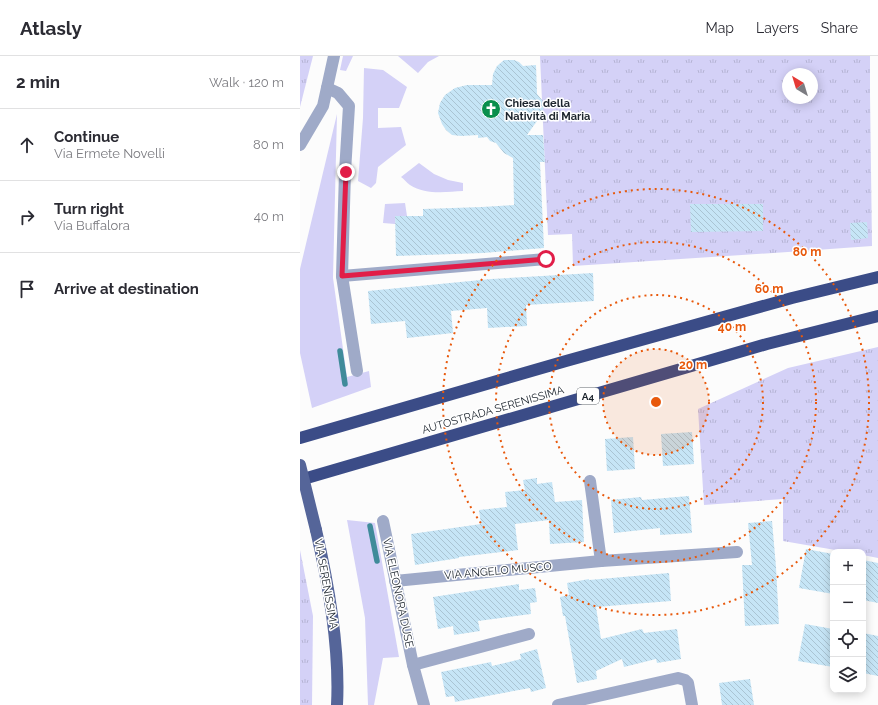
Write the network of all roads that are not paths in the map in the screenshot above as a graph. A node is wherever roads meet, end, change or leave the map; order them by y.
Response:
1 (334, 56) edge
2 (327, 88) junction
3 (300, 145) edge
4 (546, 259) dead end
5 (342, 276) junction
6 (878, 277) edge
7 (878, 316) edge
8 (357, 371) dead end
9 (300, 438) edge
10 (300, 465) edge
11 (300, 480) edge
12 (590, 481) dead end
13 (384, 520) dead end
14 (737, 552) dead end
15 (601, 561) junction
16 (395, 581) junction
17 (529, 634) dead end
18 (413, 665) junction
19 (337, 705) edge
20 (424, 705) edge
21 (558, 705) edge
22 (692, 705) edge

1 - 2 street
2 - 3 street
2 - 5 street
4 - 5 street
5 - 8 street
6 - 9 highway
7 - 11 highway, AUTOSTRADA SERENISSIMA / A4
10 - 19 main road, VIA SERENISSIMA, bridge
12 - 15 street
13 - 16 street, VIA ELEONORA DUSE
14 - 15 street, VIA ANGELO MUSCO
15 - 16 street, VIA ANGELO MUSCO
16 - 18 street, VIA ELEONORA DUSE
17 - 18 street
18 - 20 street, VIA ELEONORA DUSE
21 - 22 street

